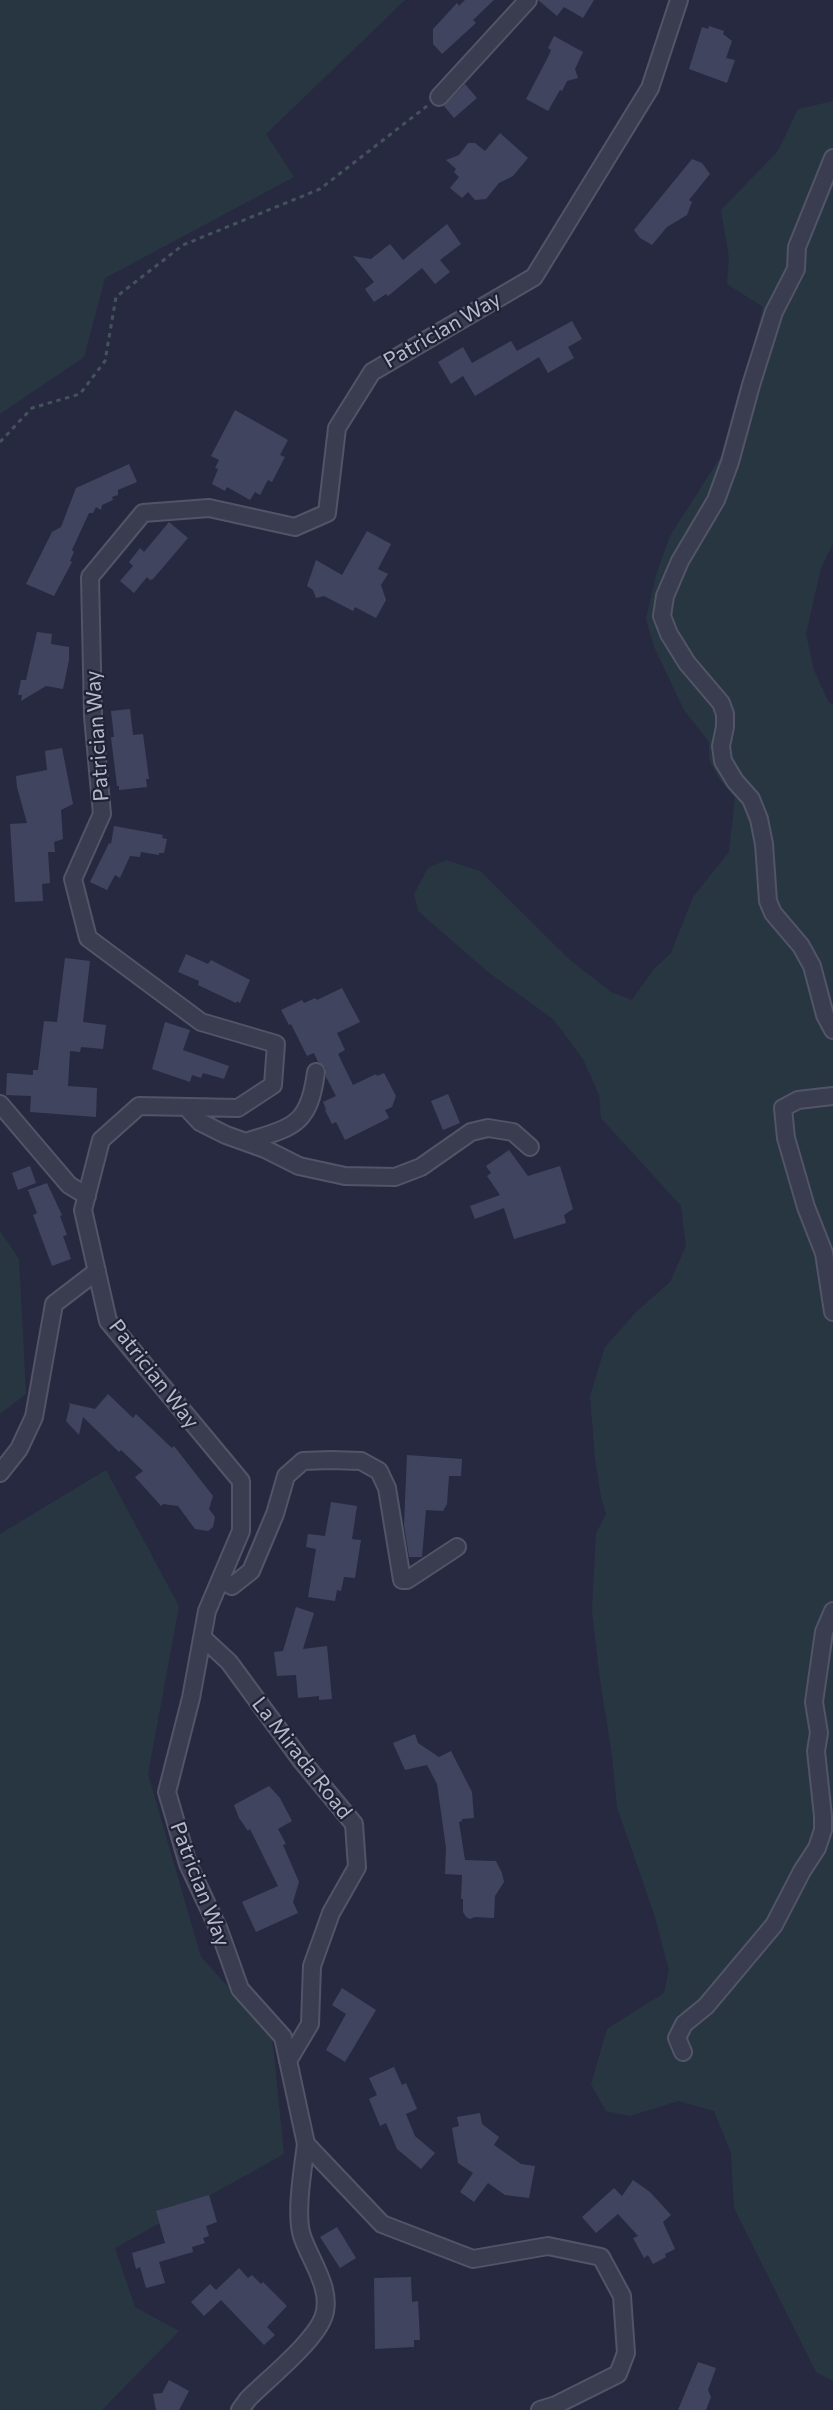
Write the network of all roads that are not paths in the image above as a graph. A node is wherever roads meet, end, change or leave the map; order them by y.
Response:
1 (528, 0) edge
2 (679, 0) edge
3 (439, 96) road end
4 (833, 158) edge
5 (833, 1030) edge
6 (316, 1072) dead end
7 (833, 1096) edge
8 (0, 1104) edge
9 (186, 1107) junction
10 (245, 1142) junction
11 (530, 1146) dead end
12 (87, 1196) junction
13 (833, 1233) edge
14 (824, 1253) junction
15 (97, 1271) junction
16 (833, 1312) edge
17 (0, 1473) edge
18 (457, 1546) dead end
19 (220, 1580) junction
20 (833, 1611) edge
21 (202, 1637) junction
22 (683, 2052) dead end
23 (288, 2061) junction
24 (306, 2144) junction
25 (240, 2410) edge
26 (540, 2410) edge

1 - 3 street
2 - 9 street, Patrician Way
4 - 5 street
6 - 10 street
7 - 14 street
8 - 12 street
9 - 10 street
9 - 12 street, Patrician Way
10 - 11 street
12 - 15 street, Patrician Way
13 - 14 street
14 - 16 street
15 - 17 street
15 - 19 street, Patrician Way
18 - 19 street
19 - 21 street, Patrician Way
20 - 22 street
21 - 23 street, Patrician Way
21 - 23 street, La Mirada Road
23 - 24 street, Patrician Way
24 - 25 street
24 - 26 street

